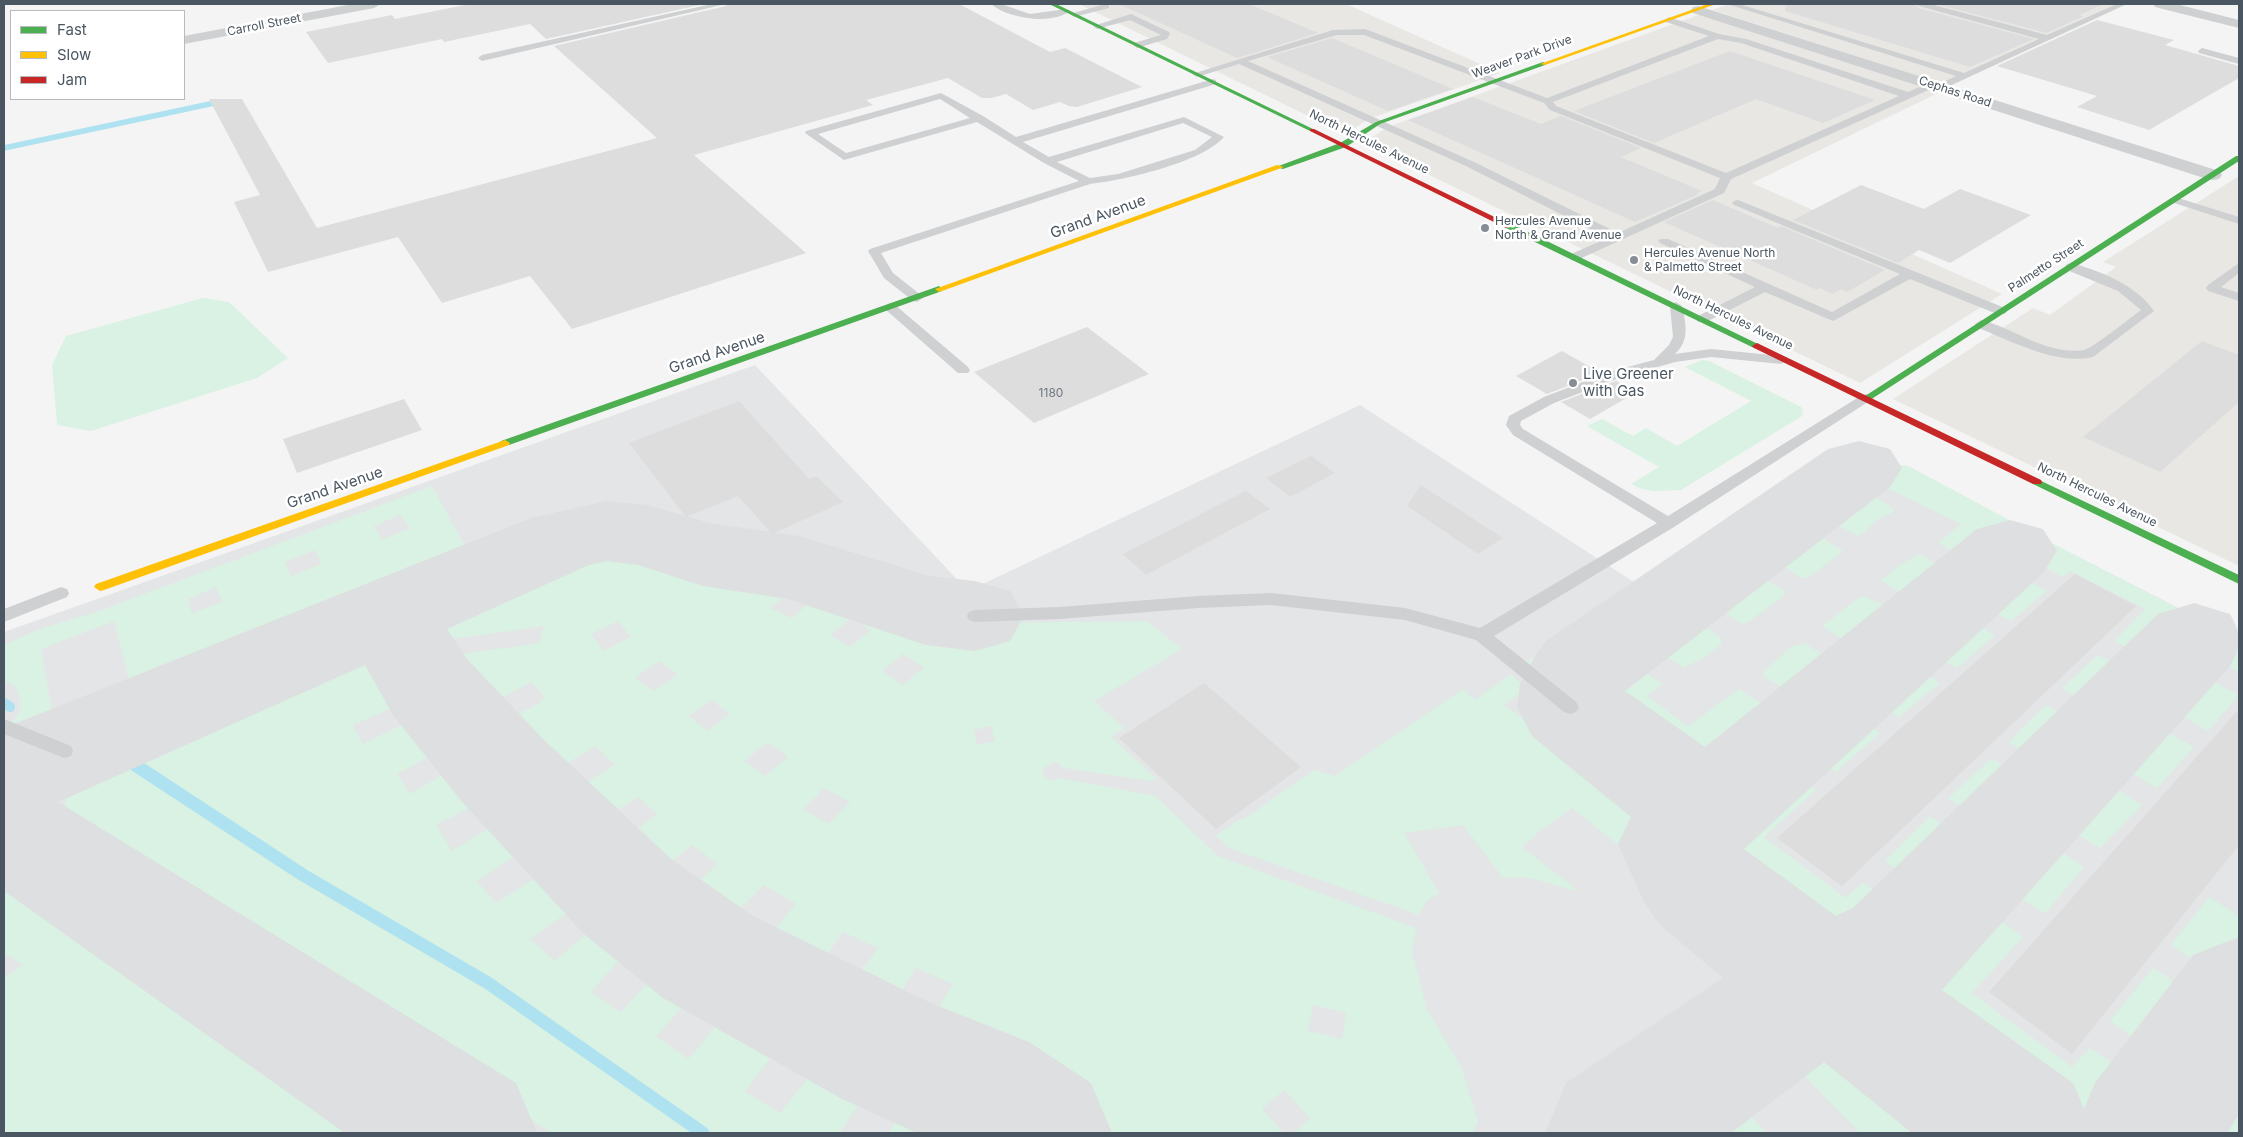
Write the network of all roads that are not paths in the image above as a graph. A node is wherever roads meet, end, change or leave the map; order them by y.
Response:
1 (374, 4) edge
2 (686, 4) edge
3 (722, 4) edge
4 (995, 4) edge
5 (1052, 4) edge
6 (1713, 4) edge
7 (1732, 4) edge
8 (1922, 4) edge
9 (2118, 4) edge
10 (2160, 4) edge
11 (1104, 5) edge
12 (1698, 10) junction
13 (696, 11) junction
14 (1070, 12) junction
15 (1131, 17) junction
16 (1669, 20) junction
17 (2237, 21) edge
18 (1098, 26) junction
19 (1717, 36) junction
20 (2046, 38) junction
21 (185, 40) edge
22 (1137, 45) junction
23 (2202, 50) dead end
24 (482, 58) dead end
25 (1240, 61) junction
26 (2239, 61) edge
27 (1198, 74) junction
28 (1964, 76) junction
29 (1496, 81) junction
30 (1213, 82) junction
31 (1936, 86) junction
32 (1909, 96) junction
33 (1547, 101) junction
34 (980, 118) junction
35 (1378, 123) junction
36 (1015, 141) junction
37 (1343, 145) junction
38 (2239, 158) edge
39 (1048, 161) junction
40 (2212, 175) junction
41 (1726, 177) junction
42 (1088, 182) junction
43 (2175, 200) junction
44 (1738, 203) dead end
45 (2239, 221) edge
46 (1618, 238) junction
47 (1664, 241) dead end
48 (1575, 257) junction
49 (2071, 266) junction
50 (2239, 267) edge
51 (1909, 274) junction
52 (1765, 287) junction
53 (2239, 297) edge
54 (917, 298) junction
55 (1676, 306) junction
56 (890, 307) junction
57 (2001, 311) junction
58 (1702, 319) junction
59 (1981, 324) junction
60 (1654, 363) junction
61 (1793, 363) junction
62 (963, 370) dead end
63 (1867, 398) junction
64 (1668, 524) junction
65 (2239, 580) edge
66 (100, 587) dead end
67 (61, 593) dead end
68 (4, 616) edge
69 (974, 616) dead end
70 (1482, 635) junction
71 (1570, 707) dead end
72 (4, 726) edge
73 (64, 751) dead end

1 - 21 street, Carroll Street
2 - 13 lane
3 - 13 lane
4 - 14 lane
5 - 14 street, North Hercules Avenue
6 - 12 street, Weaver Park Drive
7 - 28 lane
8 - 20 lane
9 - 20 lane
10 - 17 street
11 - 14 lane
11 - 15 lane
12 - 16 street, Weaver Park Drive
12 - 31 street, Cephas Road
13 - 24 lane
14 - 18 street, North Hercules Avenue
15 - 18 lane
15 - 22 lane
16 - 19 lane
16 - 29 street, Weaver Park Drive
18 - 22 street, North Hercules Avenue
19 - 32 lane
19 - 33 lane
20 - 28 lane
22 - 27 street, North Hercules Avenue
23 - 26 lane
25 - 27 lane
25 - 29 lane
25 - 35 lane
27 - 30 street, North Hercules Avenue
28 - 31 lane
29 - 33 lane
29 - 35 street, Weaver Park Drive
30 - 36 lane
30 - 37 street, North Hercules Avenue
31 - 32 lane
31 - 40 street, Cephas Road
32 - 41 lane
33 - 41 lane
34 - 34 lane
34 - 36 lane
35 - 37 street, Weaver Park Drive
35 - 46 lane
36 - 39 lane
37 - 48 street, North Hercules Avenue
37 - 54 street, Grand Avenue
38 - 40 street, Palmetto Street
39 - 42 lane
39 - 42 lane
40 - 43 street, Palmetto Street
41 - 46 lane
42 - 54 lane
43 - 45 lane
43 - 49 street, Palmetto Street
44 - 51 lane
46 - 48 lane
47 - 52 lane
48 - 55 street, North Hercules Avenue
49 - 57 street, Palmetto Street
49 - 59 lane
50 - 53 lane
51 - 52 lane
51 - 57 lane
52 - 58 lane
54 - 56 street, Grand Avenue
55 - 58 street, North Hercules Avenue
55 - 60 lane
56 - 62 lane
56 - 66 street, Grand Avenue
57 - 59 street, Palmetto Street
58 - 61 street, North Hercules Avenue
59 - 63 street, Palmetto Street
60 - 61 lane
60 - 64 lane
61 - 63 street, North Hercules Avenue
63 - 64 lane
63 - 65 street, North Hercules Avenue
64 - 70 lane
67 - 68 lane
69 - 70 lane
70 - 71 lane
72 - 73 lane

